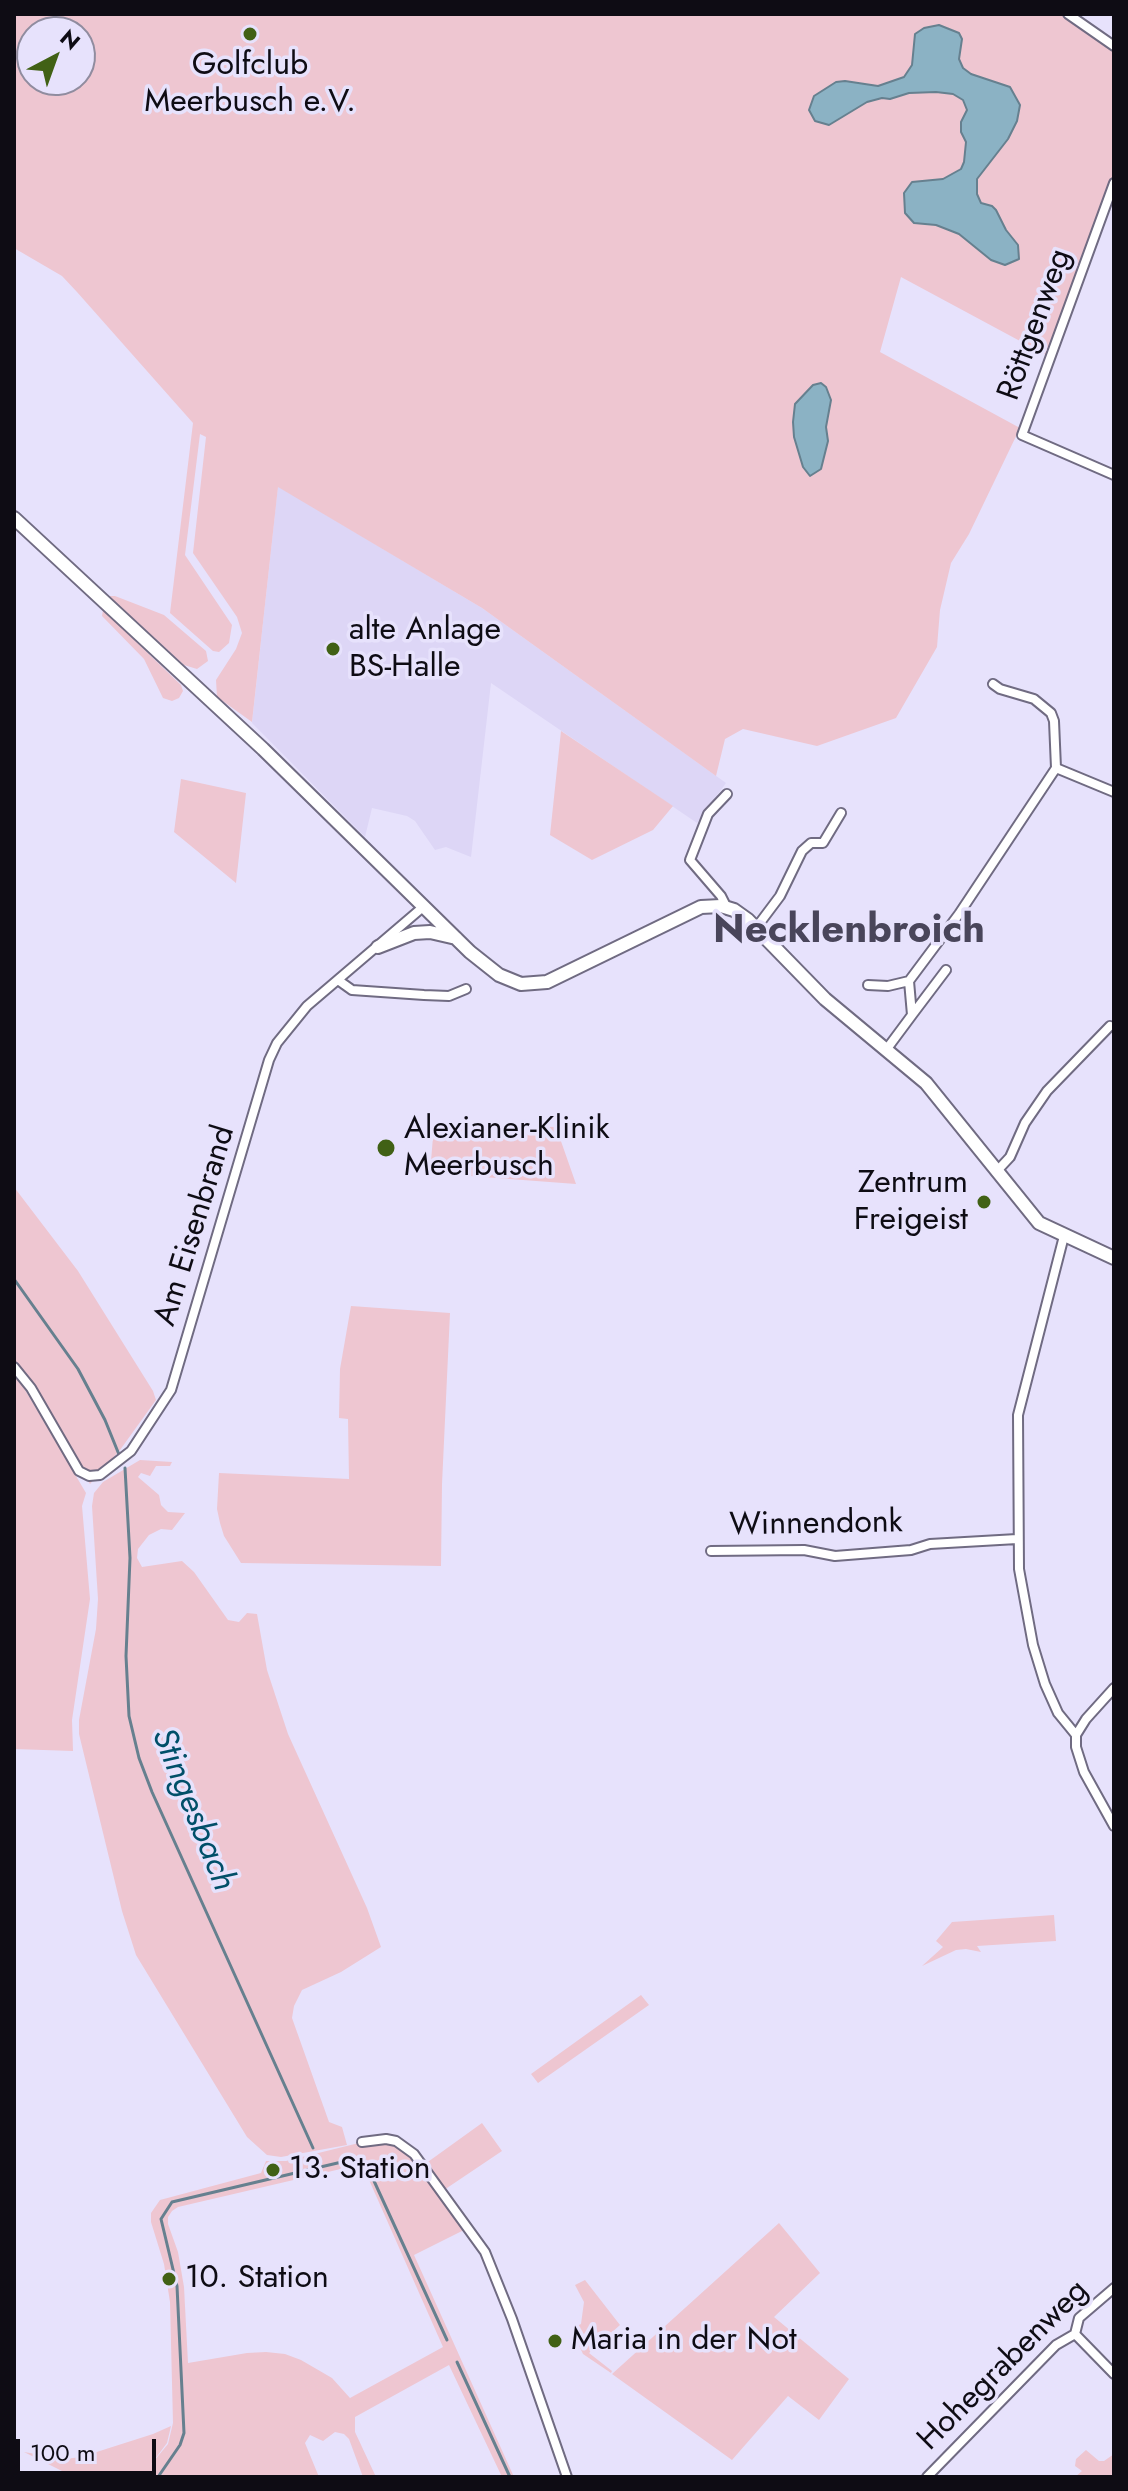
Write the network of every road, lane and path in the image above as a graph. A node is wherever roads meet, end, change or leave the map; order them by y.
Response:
1 (1068, 14) edge
2 (1114, 46) edge
3 (1114, 183) edge
4 (1114, 475) edge
5 (14, 518) edge
6 (993, 684) dead end
7 (1056, 768) junction
8 (1114, 792) edge
9 (727, 794) dead end
10 (841, 813) dead end
11 (423, 907) junction
12 (727, 908) junction
13 (756, 928) junction
14 (456, 938) junction
15 (378, 947) junction
16 (946, 970) dead end
17 (338, 980) junction
18 (909, 981) junction
19 (868, 985) dead end
20 (466, 989) dead end
21 (912, 1015) junction
22 (1110, 1026) dead end
23 (886, 1050) junction
24 (996, 1172) junction
25 (1064, 1236) junction
26 (1114, 1258) edge
27 (14, 1367) edge
28 (1017, 1539) junction
29 (711, 1551) dead end
30 (1114, 1688) edge
31 (1076, 1735) junction
32 (1114, 1826) edge
33 (362, 2142) dead end
34 (1114, 2288) edge
35 (1075, 2334) junction
36 (1114, 2374) edge
37 (567, 2477) edge
38 (927, 2477) edge

1 - 2 street
3 - 4 street, Röttgenweg
5 - 11 main road
6 - 7 street
7 - 8 street
7 - 18 street
9 - 12 street
10 - 13 street
11 - 14 main road
11 - 15 street, Am Eisenbrand
12 - 13 main road
12 - 14 main road
13 - 23 main road
14 - 15 main road
15 - 17 street, Am Eisenbrand
16 - 21 street
17 - 20 street
17 - 27 street, Am Eisenbrand
18 - 19 street
18 - 21 street
21 - 23 street
22 - 24 street
23 - 24 main road
24 - 25 main road
25 - 26 main road
25 - 28 street
28 - 29 street, Winnendonk
28 - 31 street
30 - 31 street
31 - 32 street
33 - 37 street
34 - 35 street, Hohegrabenweg
35 - 36 street
35 - 38 street, Hohegrabenweg

